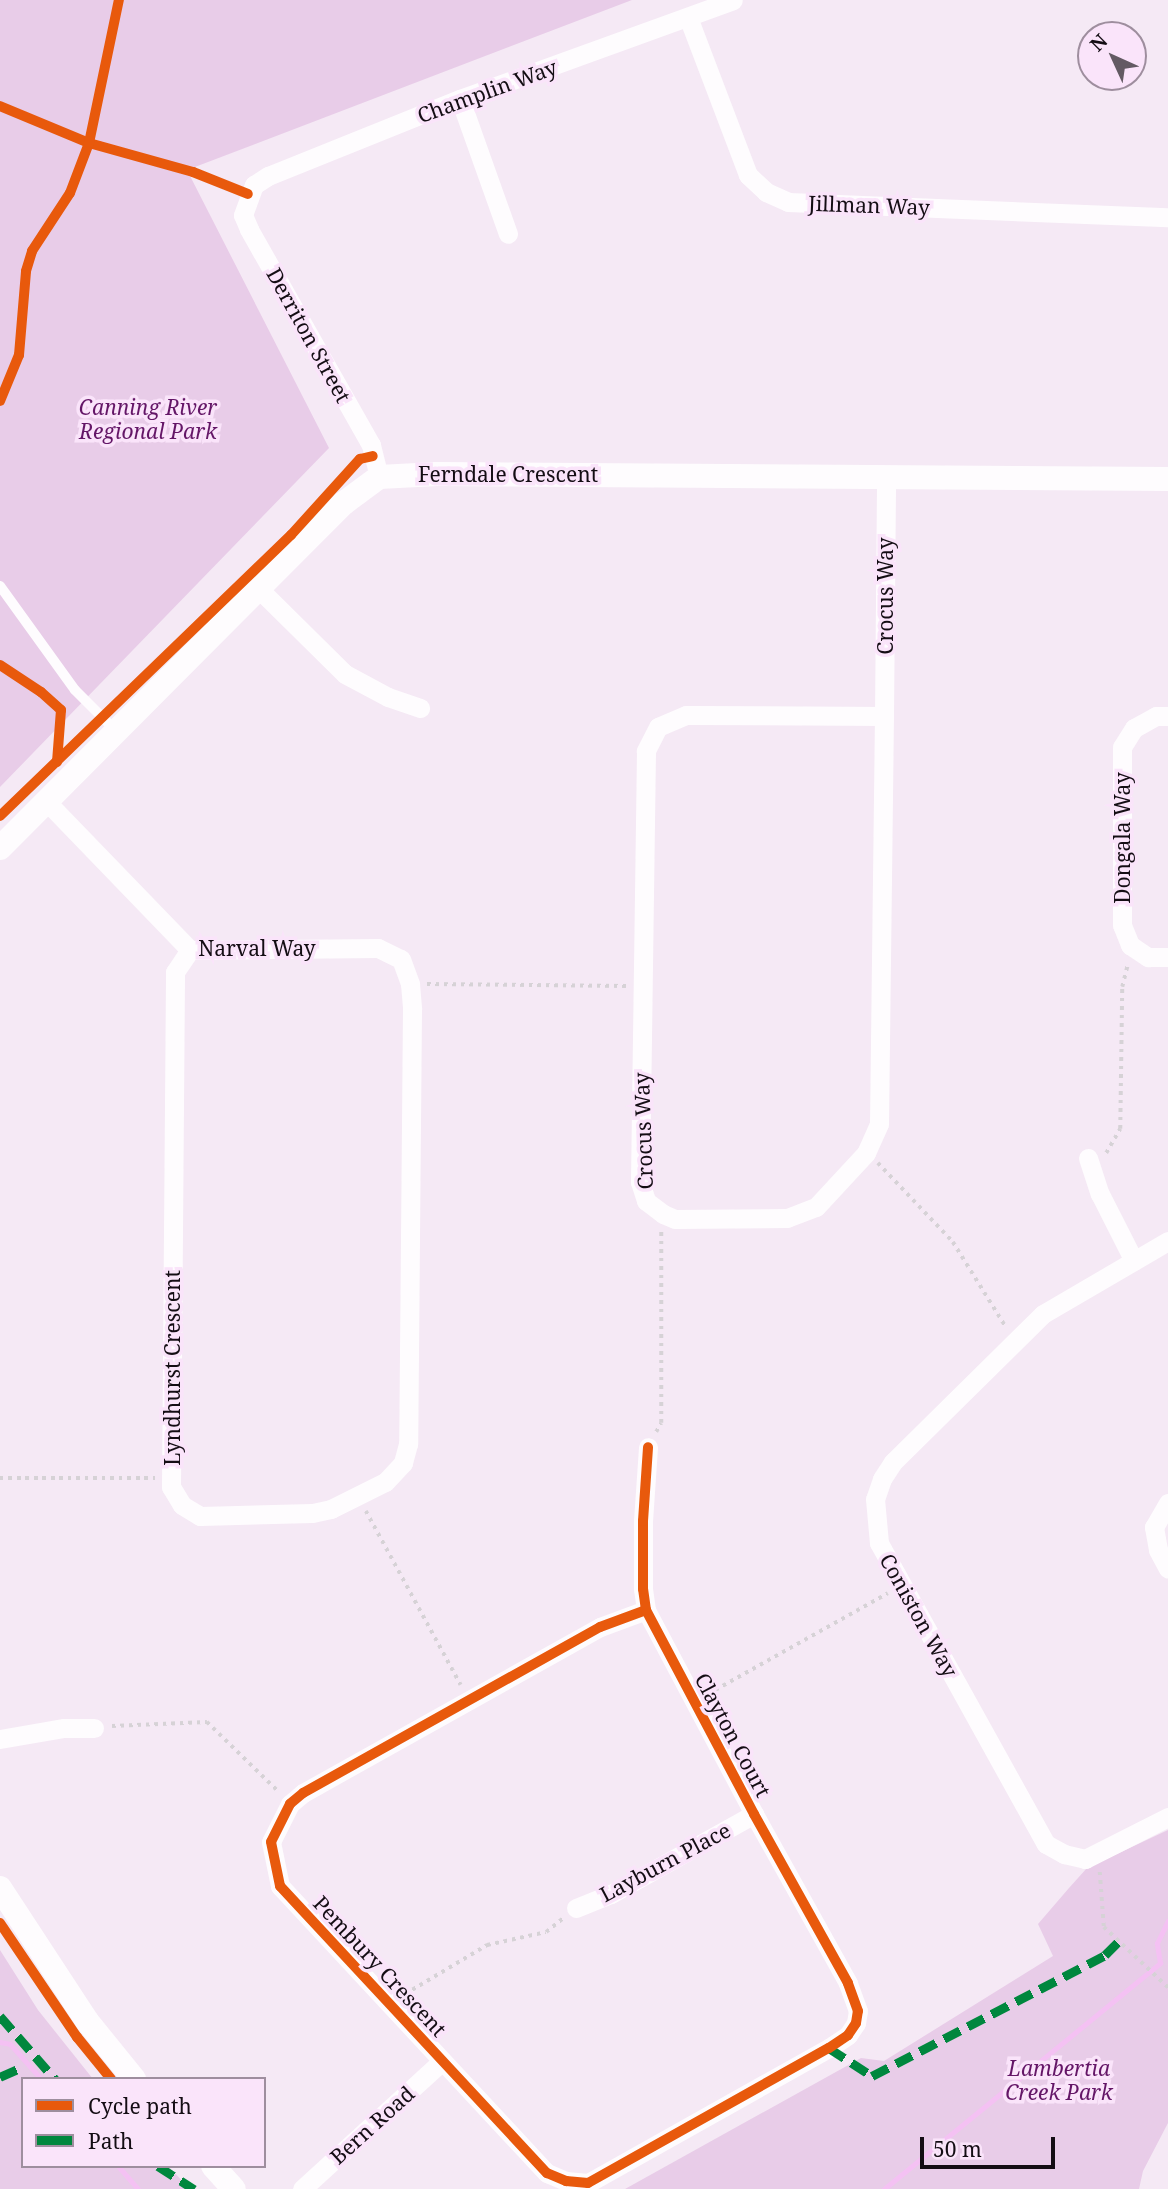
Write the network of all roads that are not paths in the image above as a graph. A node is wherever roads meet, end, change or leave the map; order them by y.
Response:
1 (733, 0) edge
2 (688, 17) junction
3 (460, 99) junction
4 (248, 194) joint
5 (1168, 217) edge
6 (508, 234) dead end
7 (379, 477) junction
8 (886, 477) junction
9 (1168, 479) edge
10 (0, 586) edge
11 (259, 589) junction
12 (420, 708) dead end
13 (884, 716) junction
14 (1168, 716) edge
15 (116, 732) junction
16 (47, 802) junction
17 (0, 848) edge
18 (190, 950) junction
19 (1168, 957) edge
20 (401, 959) joint
21 (1088, 1158) road end
22 (1168, 1241) edge
23 (1134, 1261) junction
24 (648, 1447) road end
25 (1168, 1503) edge
26 (1168, 1569) edge
27 (646, 1609) junction
28 (94, 1728) road end
29 (0, 1739) edge
30 (754, 1814) junction
31 (1168, 1816) edge
32 (0, 1888) edge
33 (576, 1908) road end
34 (856, 2023) joint
35 (442, 2061) junction
36 (132, 2077) edge
37 (215, 2168) edge
38 (234, 2189) edge
39 (302, 2189) edge

1 - 2 street, Champlin Way
2 - 3 street, Champlin Way
2 - 5 street, Jillman Way
3 - 4 street, Champlin Way
3 - 6 street
4 - 7 street, Derriton Street
7 - 8 street, Ferndale Crescent
7 - 11 street
8 - 9 street, Ferndale Crescent
8 - 13 street, Crocus Way
10 - 15 lane
11 - 12 street
11 - 15 street
13 - 13 street, Crocus Way
14 - 19 street, Dongala Way
15 - 16 street
16 - 17 street
16 - 18 street, Narval Way
18 - 20 street, Narval Way
18 - 20 street, Lyndhurst Crescent
21 - 23 street
22 - 23 street, Coniston Way
23 - 31 street, Coniston Way
24 - 27 street, Clayton Court
25 - 26 street
27 - 30 street, Clayton Court
27 - 35 street, Pembury Crescent
28 - 29 street
30 - 33 street, Layburn Place
30 - 34 street, Clayton Court
32 - 36 street
34 - 35 street, Pembury Crescent
35 - 39 street, Bern Road
37 - 38 street

